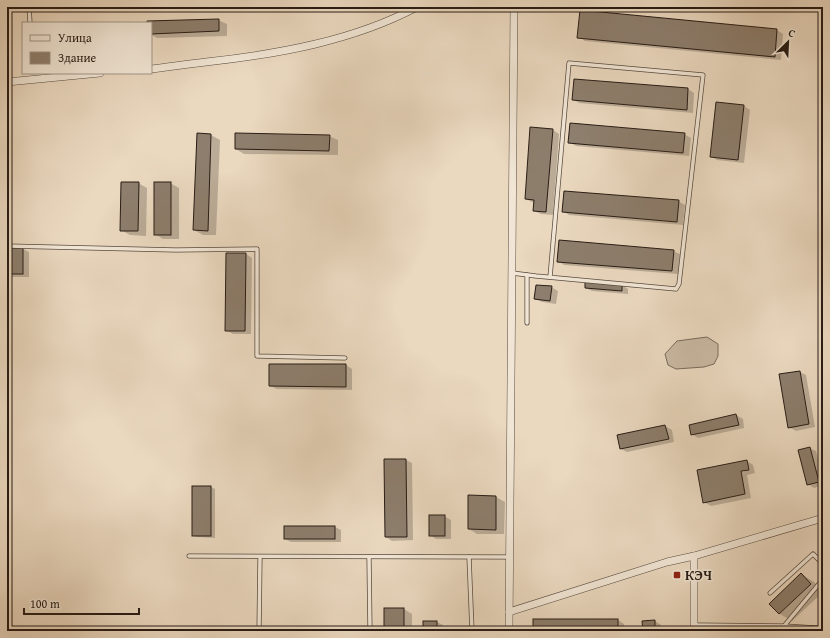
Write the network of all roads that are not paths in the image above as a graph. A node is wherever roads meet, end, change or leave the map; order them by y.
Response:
1 (29, 7) edge
2 (418, 7) edge
3 (514, 7) edge
4 (30, 22) edge
5 (152, 68) edge
6 (78, 74) edge
7 (33, 76) edge
8 (7, 82) edge
9 (7, 246) edge
10 (512, 273) junction
11 (527, 275) junction
12 (550, 277) junction
13 (527, 323) dead end
14 (346, 358) dead end
15 (823, 518) edge
16 (189, 556) dead end
17 (260, 556) junction
18 (694, 556) junction
19 (369, 557) junction
20 (469, 557) junction
21 (509, 557) junction
22 (823, 564) edge
23 (823, 579) edge
24 (770, 593) dead end
25 (509, 612) junction
26 (823, 627) edge
27 (694, 628) edge
28 (784, 629) edge
29 (817, 630) edge
30 (259, 631) edge
31 (370, 631) edge
32 (472, 631) edge
33 (509, 631) edge

1 - 4 lane
2 - 5 street
3 - 10 street
6 - 7 street
7 - 8 street
9 - 14 lane
10 - 11 lane
10 - 21 street
11 - 12 lane
11 - 13 lane
12 - 12 lane
15 - 18 street
16 - 17 lane
17 - 19 lane
17 - 30 lane
18 - 25 street
18 - 27 street
19 - 20 lane
19 - 31 lane
20 - 21 lane
20 - 32 lane
21 - 25 street
22 - 24 lane
23 - 28 lane
25 - 33 street
26 - 29 lane
27 - 28 lane
28 - 29 lane

